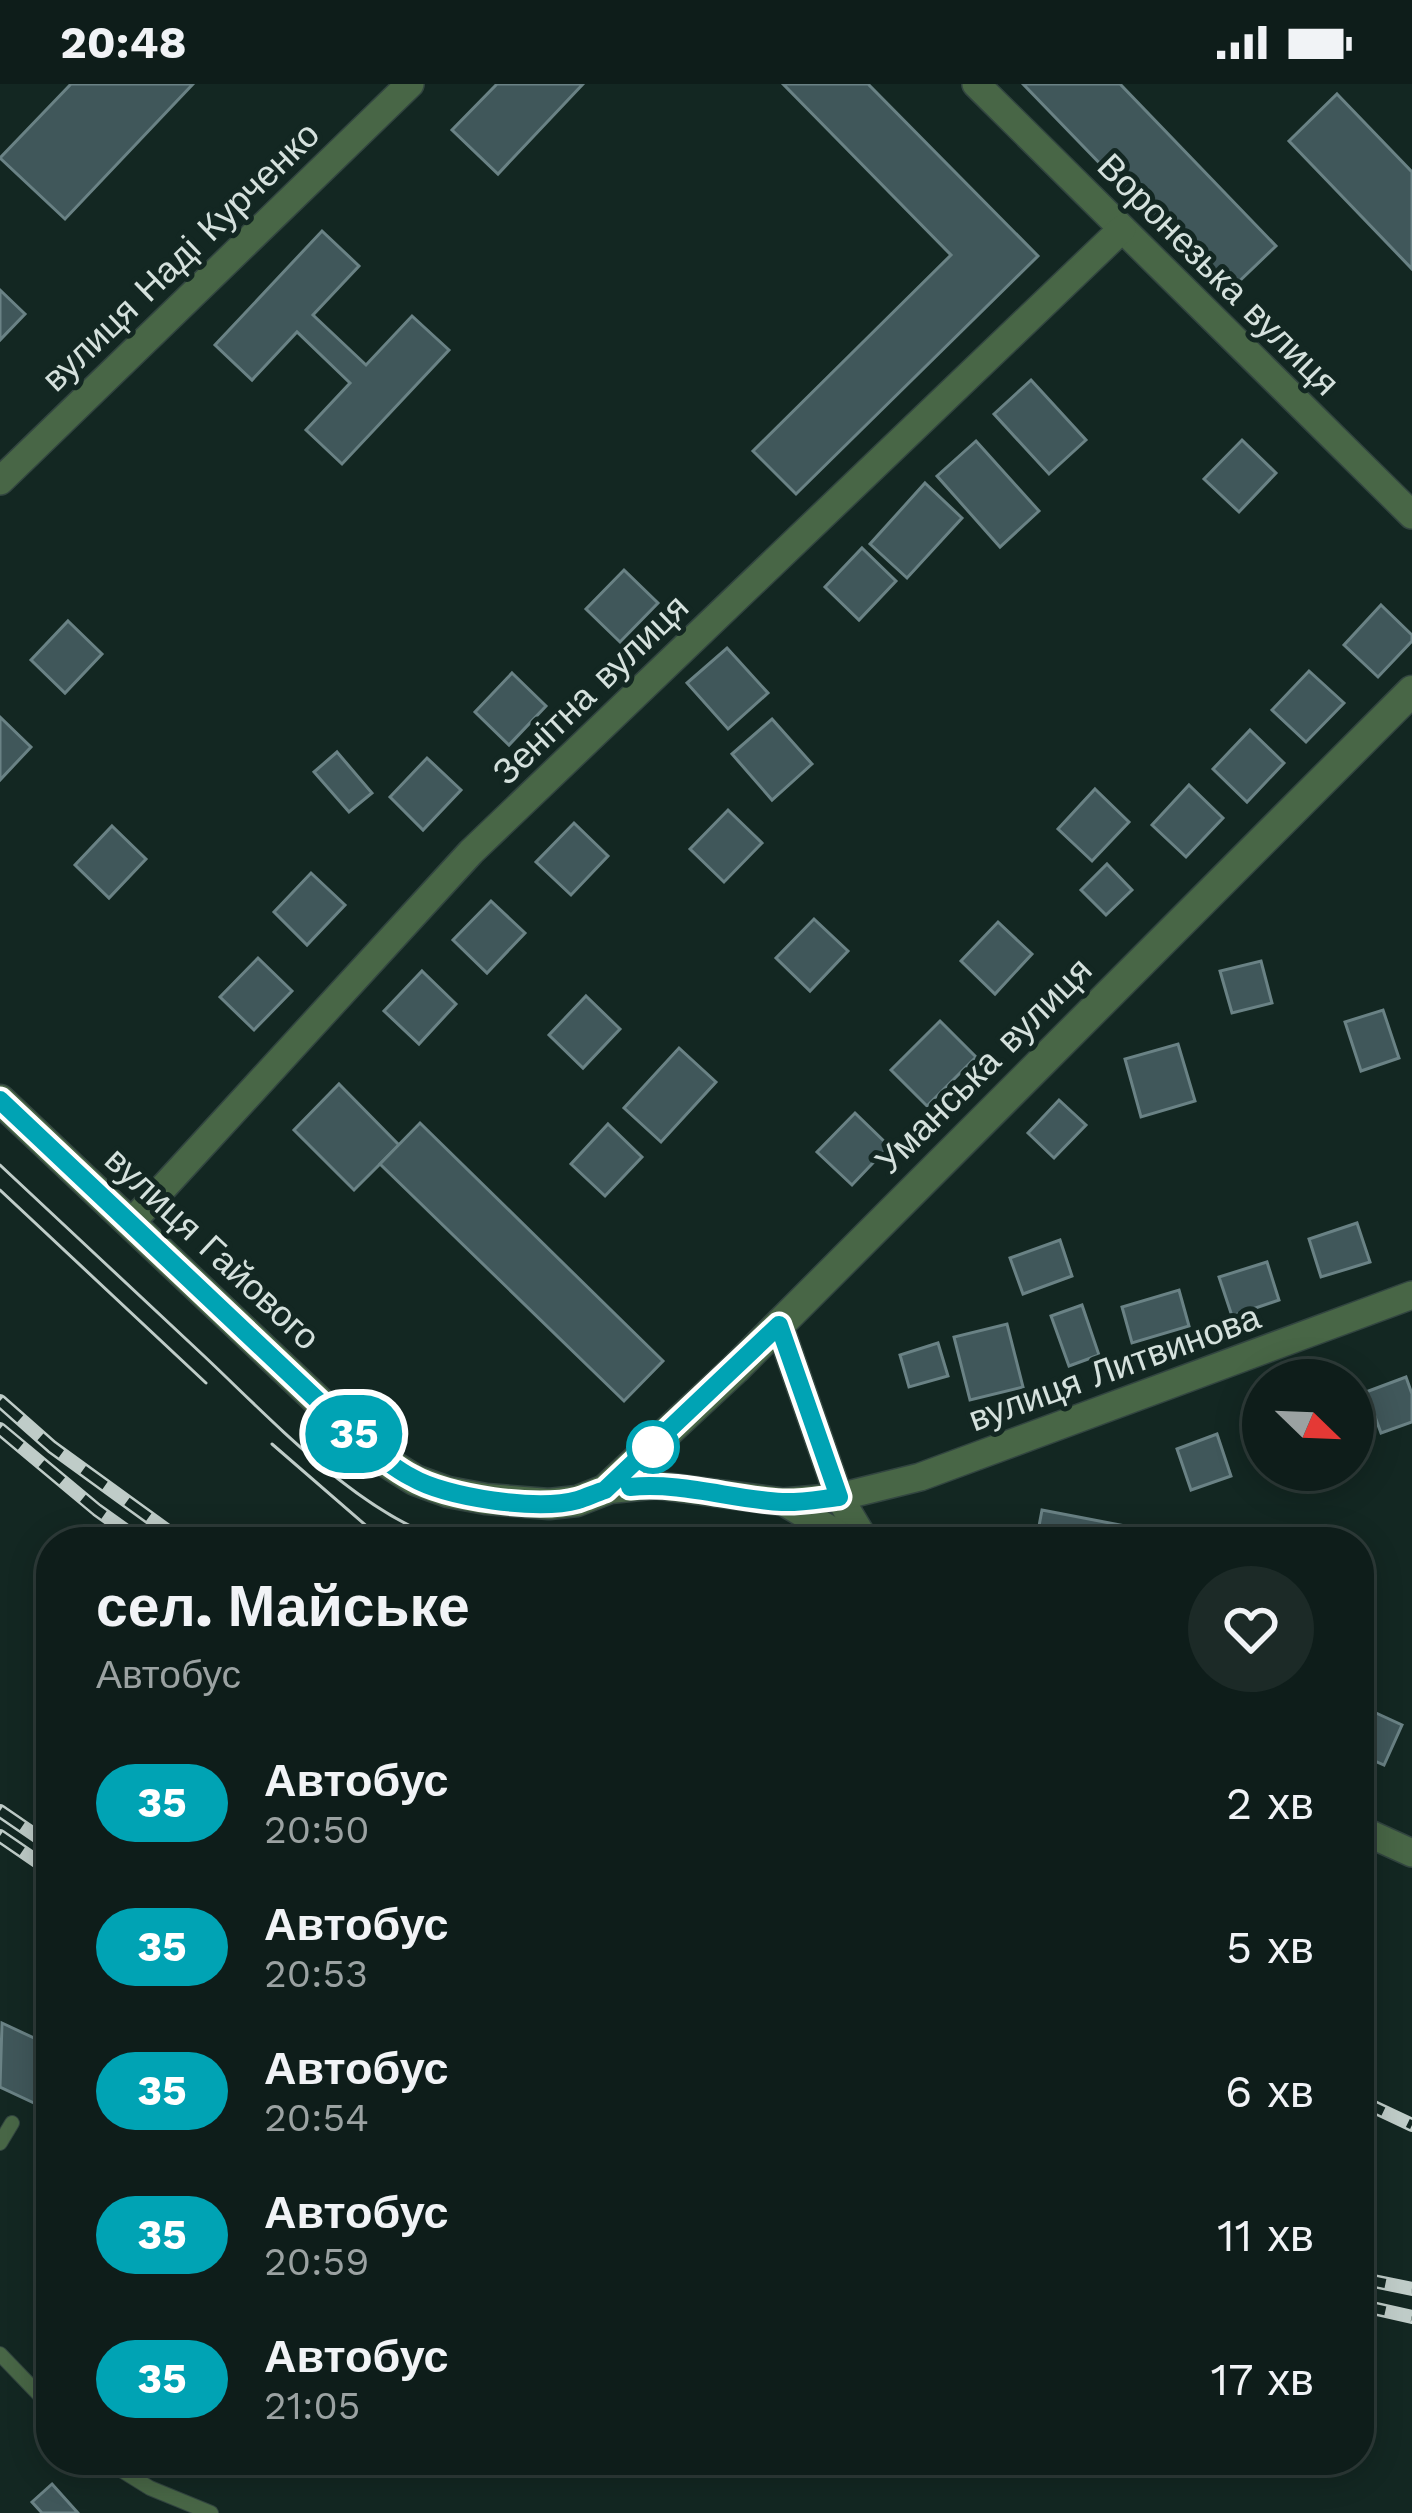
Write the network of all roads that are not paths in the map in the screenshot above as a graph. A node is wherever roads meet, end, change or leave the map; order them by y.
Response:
1 (410, 84) edge
2 (976, 84) edge
3 (1122, 229) junction
4 (2, 476) edge
5 (1412, 515) edge
6 (1412, 691) edge
7 (0, 1100) edge
8 (130, 1223) junction
9 (1412, 1295) edge
10 (779, 1325) junction
11 (605, 1490) junction
12 (839, 1497) junction
13 (784, 1502) junction
14 (826, 1527) edge
15 (857, 1527) edge
16 (1374, 1836) edge
17 (1412, 1853) edge
18 (12, 2123) dead end
19 (0, 2143) edge
20 (0, 2354) edge
21 (36, 2391) edge
22 (129, 2475) edge
23 (211, 2513) edge

1 - 4 street, вулиця Наді Курченко
2 - 3 street, Воронезька вулиця
3 - 5 street, Воронезька вулиця
3 - 8 street, Зенітна вулиця
6 - 10 street, Уманська вулиця
7 - 8 street, вулиця Гайового
8 - 11 street, вулиця Гайового
9 - 12 street, вулиця Литвинова
10 - 11 street, Уманська вулиця
10 - 12 street
11 - 13 street, вулиця Гайового
12 - 13 street, вулиця Литвинова
12 - 15 street
13 - 14 street, вулиця Гайового
16 - 17 street
18 - 19 lane
20 - 21 lane
22 - 23 lane

